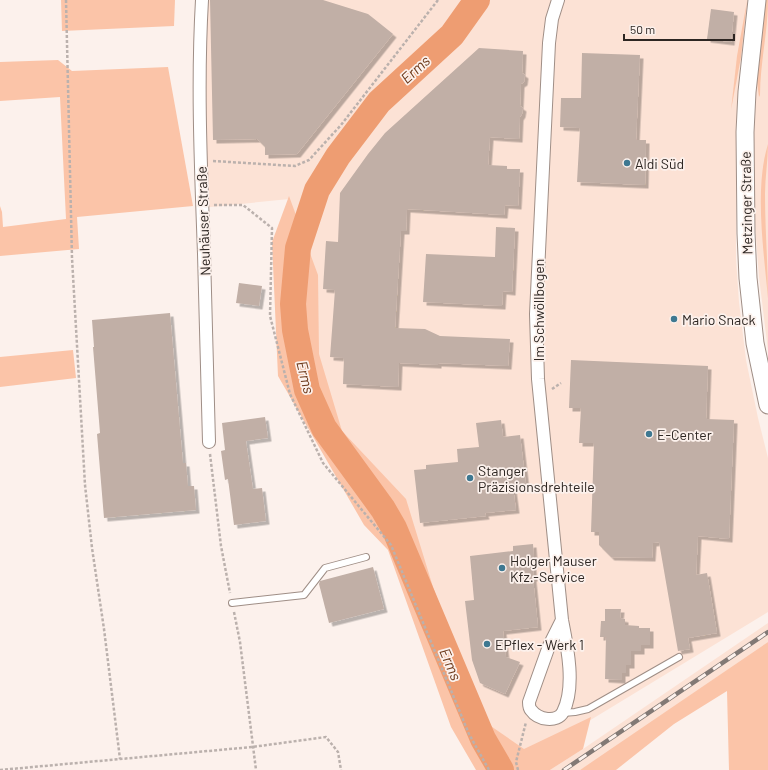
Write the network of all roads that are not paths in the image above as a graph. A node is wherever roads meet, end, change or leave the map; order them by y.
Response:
1 (202, 0) edge
2 (558, 0) edge
3 (757, 0) edge
4 (768, 404) edge
5 (209, 442) dead end
6 (366, 557) dead end
7 (232, 603) dead end
8 (562, 620) junction
9 (679, 657) dead end
10 (563, 713) junction

1 - 5 street, Neuhäuser Straße
2 - 8 street, Im Schwöllbogen
3 - 4 street, Metzinger Straße
6 - 7 lane
8 - 10 street, Im Schwöllbogen
8 - 10 street
9 - 10 lane

